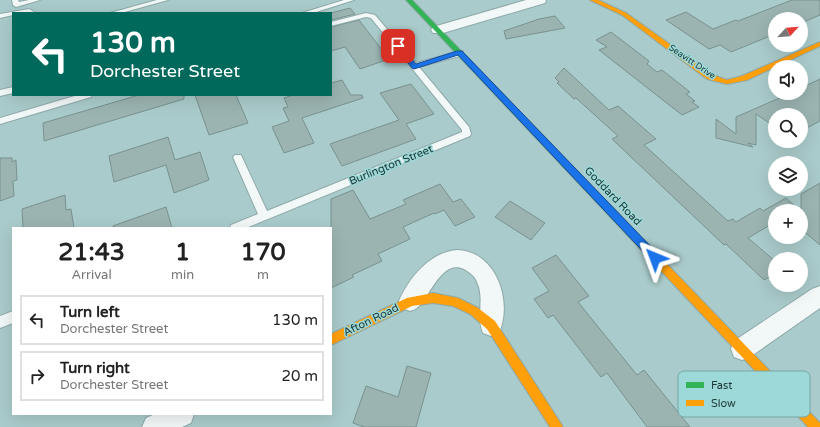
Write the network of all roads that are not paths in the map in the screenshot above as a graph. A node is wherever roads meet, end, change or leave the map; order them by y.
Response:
1 (15, 0) edge
2 (37, 0) edge
3 (165, 0) edge
4 (349, 0) edge
5 (410, 0) edge
6 (540, 0) edge
7 (593, 0) edge
8 (463, 10) dead end
9 (117, 12) edge
10 (308, 12) edge
11 (12, 13) edge
12 (0, 16) edge
13 (429, 20) junction
14 (332, 24) edge
15 (438, 30) junction
16 (820, 44) edge
17 (460, 53) junction
18 (414, 66) junction
19 (12, 90) edge
20 (0, 93) edge
21 (85, 96) edge
22 (0, 121) edge
23 (238, 157) dead end
24 (264, 216) junction
25 (237, 227) edge
26 (820, 296) edge
27 (410, 301) junction
28 (12, 317) edge
29 (0, 322) edge
30 (491, 325) junction
31 (332, 340) edge
32 (742, 349) junction
33 (763, 371) edge
34 (180, 415) edge
35 (806, 417) edge
36 (814, 426) edge
37 (156, 427) edge
38 (557, 427) edge

1 - 2 lane
3 - 9 lane
4 - 10 lane
5 - 13 main road, Goddard Road
6 - 15 street
7 - 16 main road, Seavitt Drive
8 - 13 street
11 - 12 lane
13 - 15 main road, Goddard Road
14 - 18 lane
15 - 17 main road, Goddard Road
17 - 18 lane
17 - 32 main road, Goddard Road
18 - 24 lane, Burlington Street
19 - 20 lane
21 - 22 lane
23 - 24 lane
24 - 25 lane, Burlington Street
26 - 32 street
27 - 30 main road, Afton Road
27 - 30 street, Afton Road
27 - 31 main road, Afton Road
28 - 29 lane
30 - 38 main road, Afton Road
32 - 33 main road, Goddard Road
34 - 37 street
35 - 36 main road, Goddard Road

